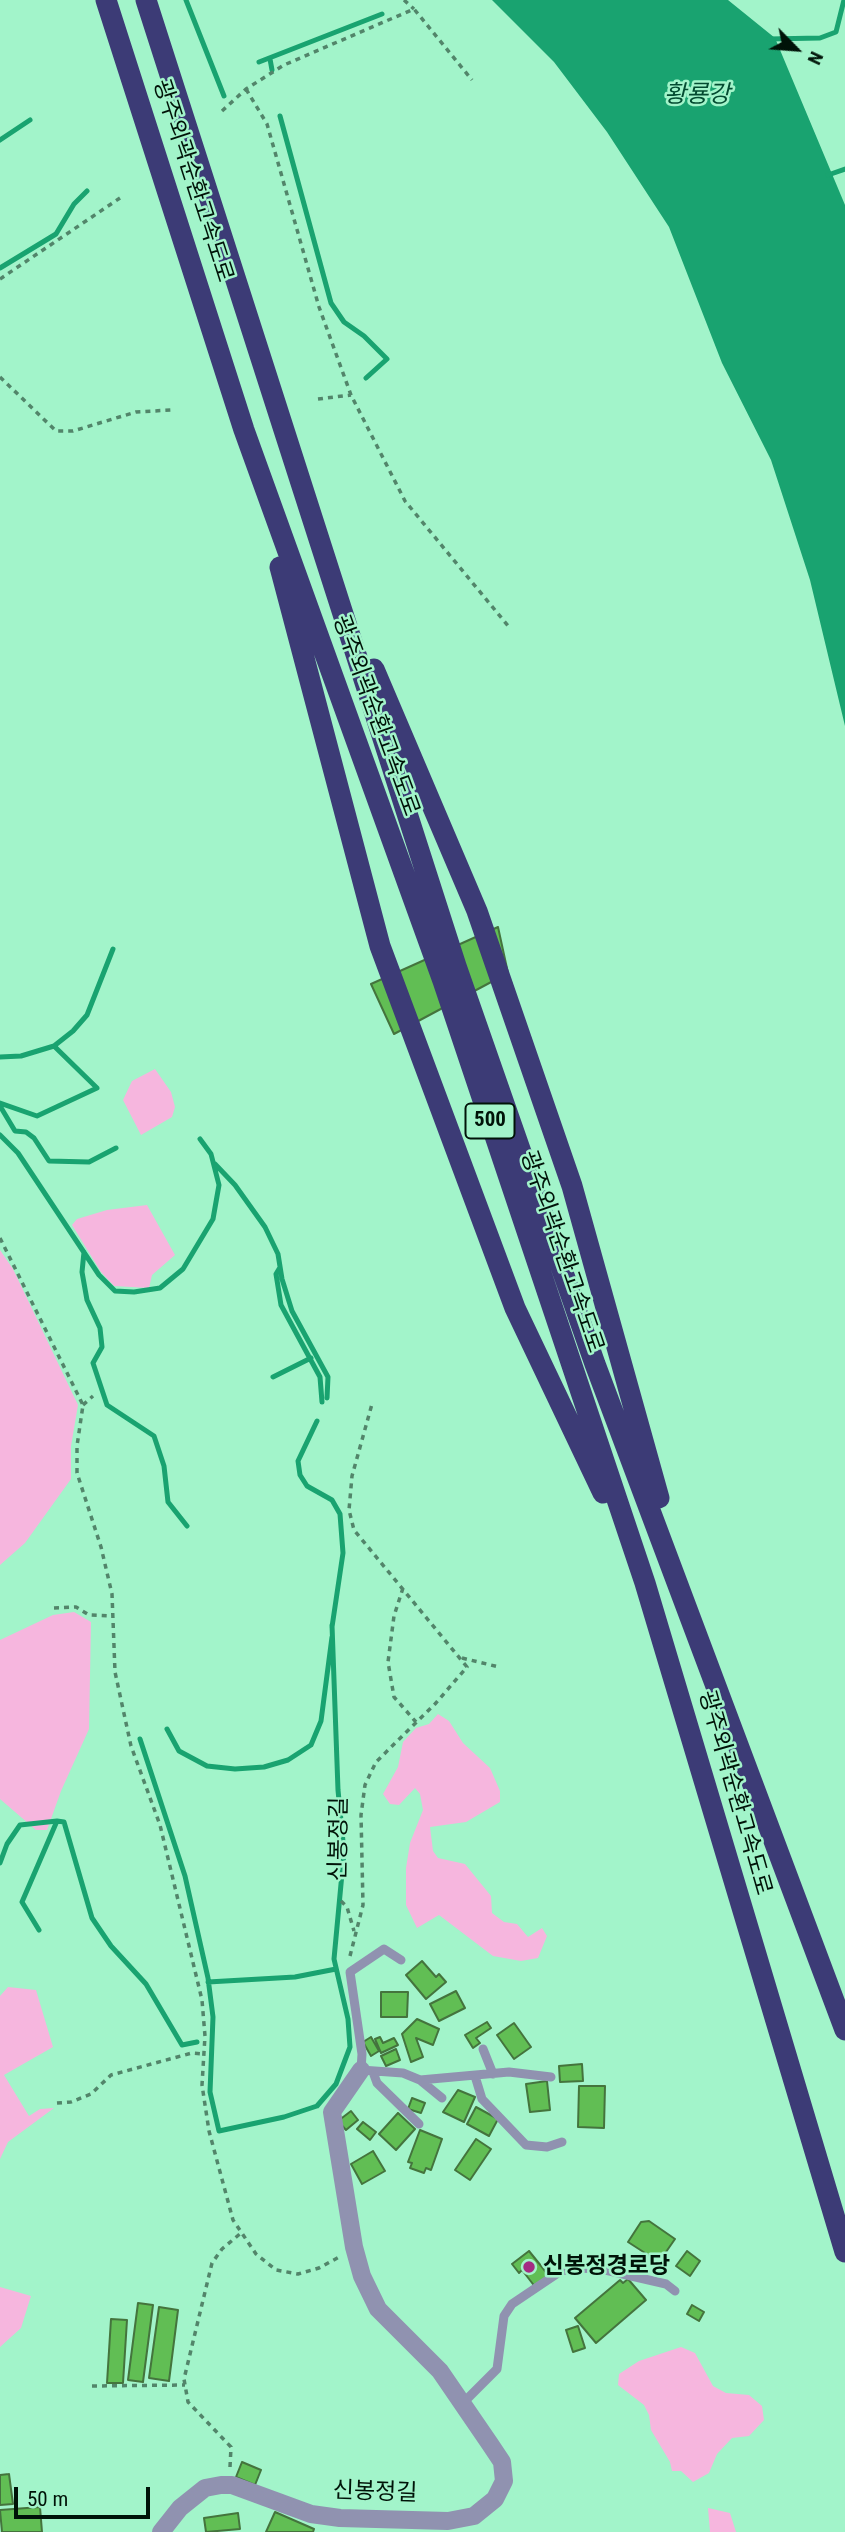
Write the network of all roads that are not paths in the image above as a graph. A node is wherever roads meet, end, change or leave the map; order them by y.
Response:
1 (106, 0) edge
2 (146, 0) edge
3 (244, 430) junction
4 (323, 548) junction
5 (645, 1583) junction
6 (696, 1632) junction
7 (401, 1960) dead end
8 (845, 2030) edge
9 (483, 2049) dead end
10 (367, 2071) junction
11 (493, 2074) junction
12 (475, 2076) junction
13 (551, 2077) dead end
14 (420, 2080) junction
15 (442, 2098) dead end
16 (418, 2124) dead end
17 (562, 2142) dead end
18 (845, 2252) edge
19 (675, 2291) dead end
20 (462, 2404) junction
21 (161, 2532) edge

1 - 3 highway, 광주외곽순환고속도로 / 500
2 - 4 highway, 광주외곽순환고속도로 / 500
3 - 5 highway, 광주외곽순환고속도로 / 500
3 - 5 highway
4 - 6 highway, 광주외곽순환고속도로 / 500
4 - 6 highway
5 - 18 highway, 광주외곽순환고속도로 / 500
6 - 8 highway, 광주외곽순환고속도로 / 500
7 - 10 lane
9 - 11 lane
10 - 14 lane
10 - 16 lane
10 - 20 street, 신봉정길
11 - 12 lane
11 - 13 lane
12 - 14 lane
12 - 17 lane
14 - 15 lane
19 - 20 lane
20 - 21 street, 신봉정길

